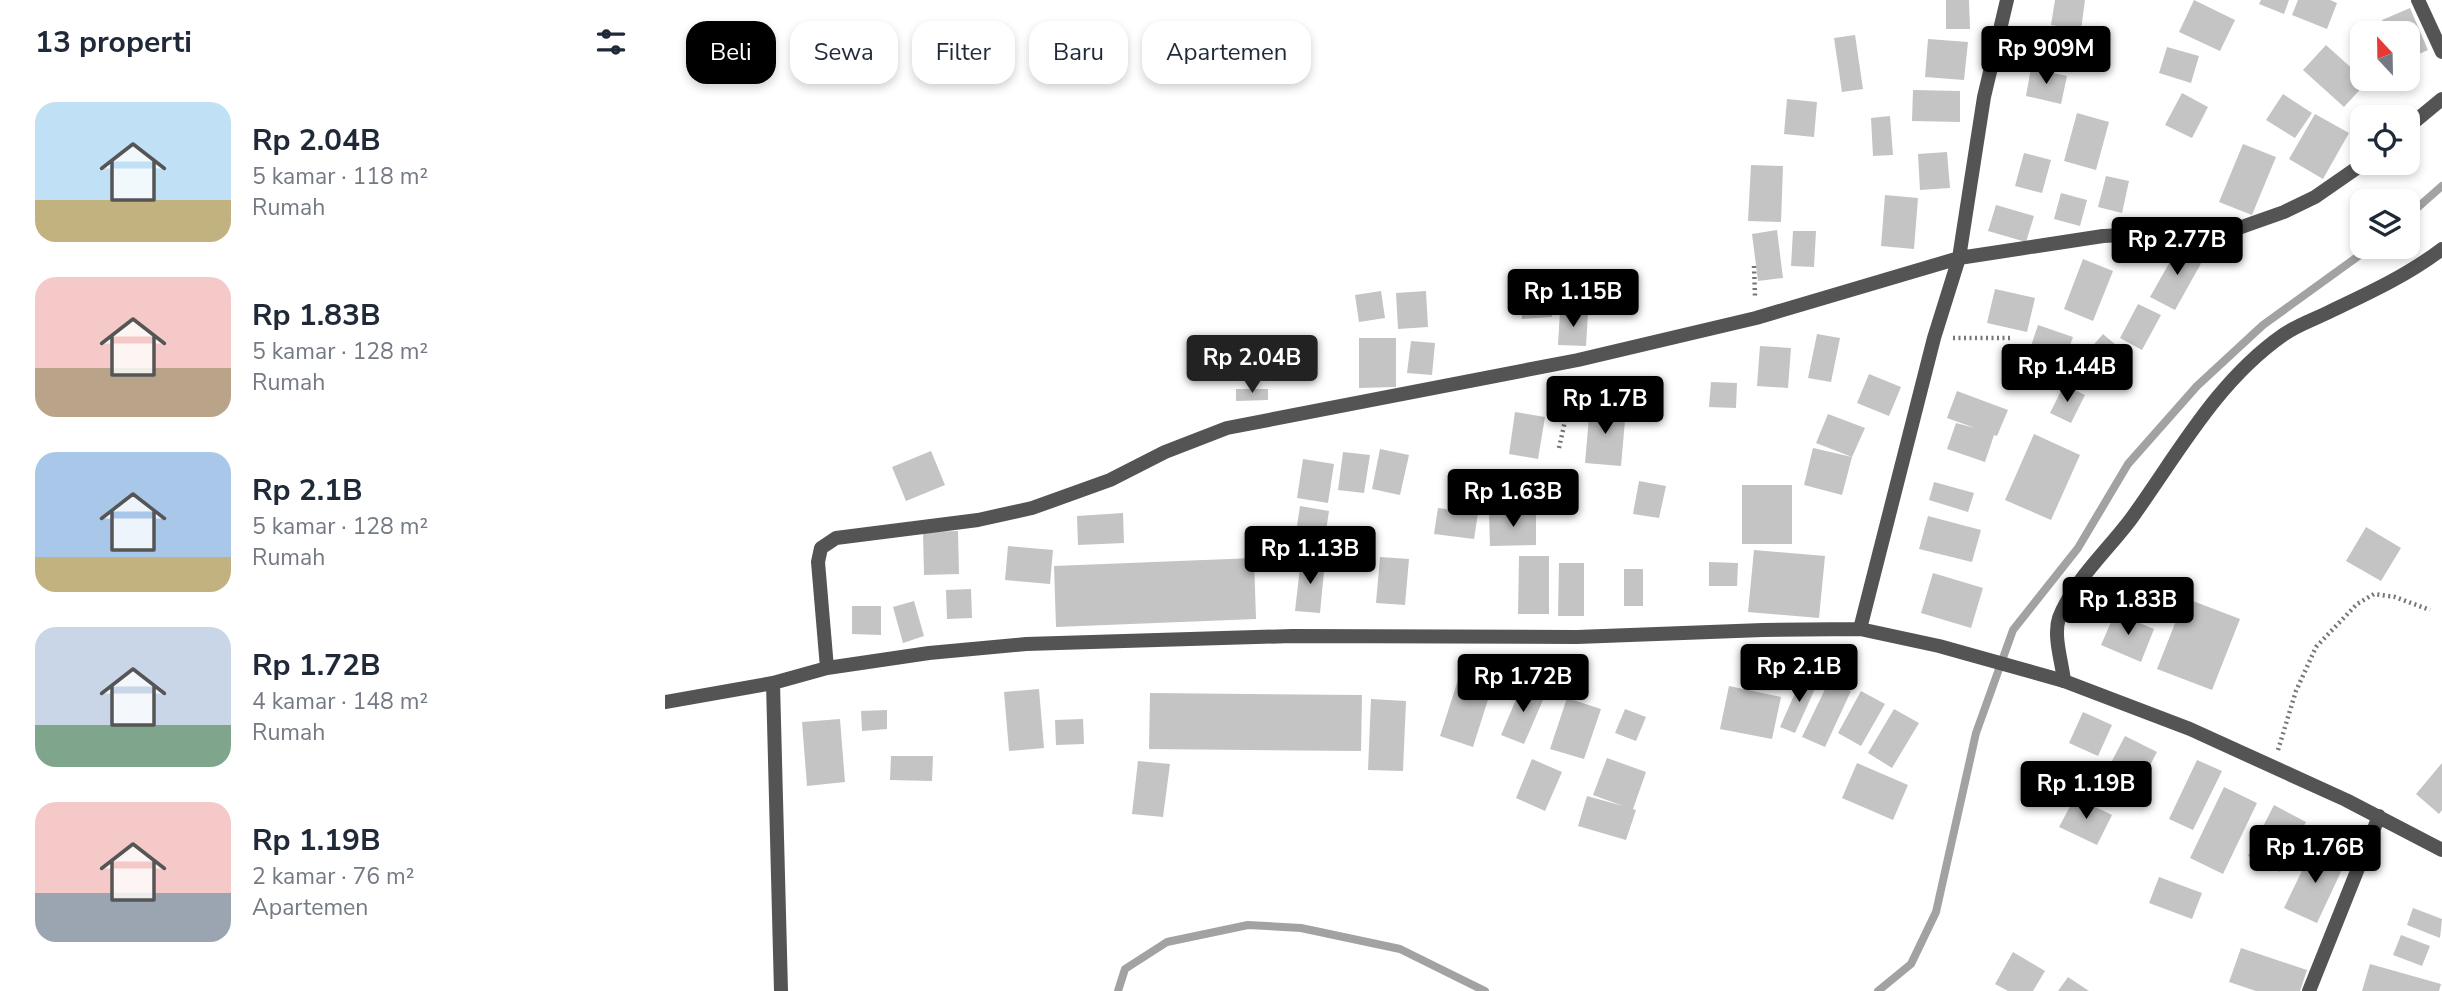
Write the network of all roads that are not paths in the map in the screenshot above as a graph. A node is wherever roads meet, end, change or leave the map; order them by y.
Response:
1 (2007, 0) edge
2 (2419, 0) edge
3 (2442, 52) edge
4 (2442, 99) edge
5 (2420, 117) edge
6 (2350, 173) edge
7 (2442, 249) edge
8 (1959, 258) junction
9 (1860, 629) junction
10 (827, 668) junction
11 (2064, 681) junction
12 (773, 683) junction
13 (665, 702) edge
14 (2379, 816) junction
15 (2442, 850) edge
16 (781, 991) edge
17 (2309, 991) edge

1 - 8 street
2 - 3 street
4 - 5 street
6 - 8 street
7 - 11 street
8 - 9 street
8 - 10 street
9 - 10 street
9 - 11 street
10 - 12 street
11 - 14 street
12 - 13 street
12 - 16 street
14 - 15 street
14 - 17 street

